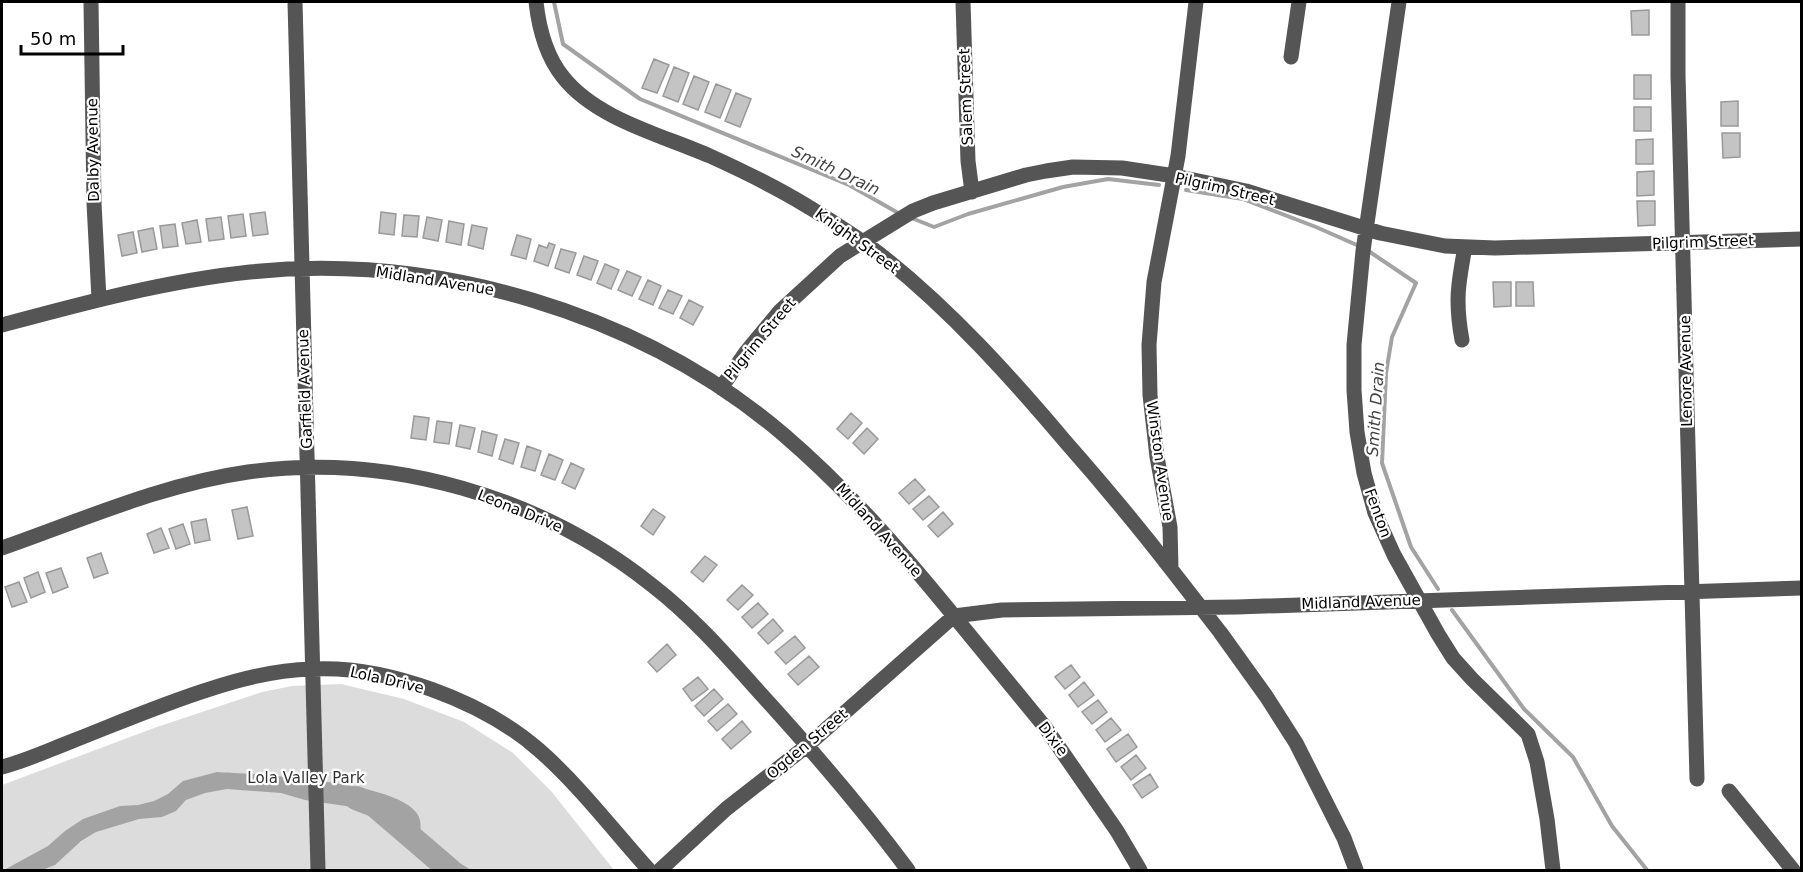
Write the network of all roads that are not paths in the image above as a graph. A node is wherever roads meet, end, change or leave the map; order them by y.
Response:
1 (91, 2) edge
2 (295, 2) edge
3 (536, 2) edge
4 (963, 2) edge
5 (1197, 2) edge
6 (1299, 2) edge
7 (1400, 2) edge
8 (1678, 2) edge
9 (1291, 57) dead end
10 (1175, 176) junction
11 (972, 192) junction
12 (1366, 228) junction
13 (1802, 239) edge
14 (862, 242) junction
15 (1683, 242) junction
16 (1465, 247) junction
17 (302, 269) junction
18 (99, 299) junction
19 (2, 325) edge
20 (1462, 340) dead end
21 (721, 388) junction
22 (308, 469) junction
23 (2, 549) edge
24 (1172, 569) junction
25 (1802, 588) edge
26 (1691, 591) junction
27 (1419, 600) junction
28 (1201, 607) junction
29 (954, 616) junction
30 (312, 669) junction
31 (808, 745) junction
32 (2, 767) edge
33 (1697, 779) dead end
34 (1729, 791) dead end
35 (318, 870) edge
36 (649, 870) edge
37 (660, 870) edge
38 (908, 870) edge
39 (1140, 870) edge
40 (1356, 870) edge
41 (1553, 870) edge
42 (1792, 870) edge

1 - 18 street, Dalby Avenue
2 - 17 street, Garfield Avenue
3 - 14 street, Knight Street
4 - 11 street, Salem Street
5 - 10 street, Winston Avenue
6 - 9 street
7 - 12 street, Fenton
8 - 15 street, Lenore Avenue
10 - 11 street, Pilgrim Street
10 - 12 street, Pilgrim Street
10 - 24 street, Winston Avenue
11 - 14 street, Pilgrim Street
12 - 16 street, Pilgrim Street
12 - 27 street, Fenton
13 - 15 street, Pilgrim Street
14 - 21 street, Pilgrim Street
14 - 24 street, Knight Street
15 - 16 street, Pilgrim Street
15 - 26 street, Lenore Avenue
16 - 20 street
17 - 18 street, Midland Avenue
17 - 21 street, Midland Avenue
17 - 22 street, Garfield Avenue
18 - 19 street, Midland Avenue
21 - 29 street, Midland Avenue
22 - 23 street, Leona Drive
22 - 30 street, Garfield Avenue
22 - 31 street, Leona Drive
24 - 28 street
25 - 26 street, Midland Avenue
26 - 27 street, Midland Avenue
26 - 33 street, Lenore Avenue
27 - 28 street, Midland Avenue
27 - 41 street, Fenton
28 - 29 street, Midland Avenue
28 - 40 street
29 - 31 street, Ogden Street
29 - 39 street, Dixie
30 - 32 street, Lola Drive
30 - 35 street, Garfield Avenue
30 - 36 street, Lola Drive
31 - 37 street, Ogden Street
31 - 38 street, Leona Drive
34 - 42 street

